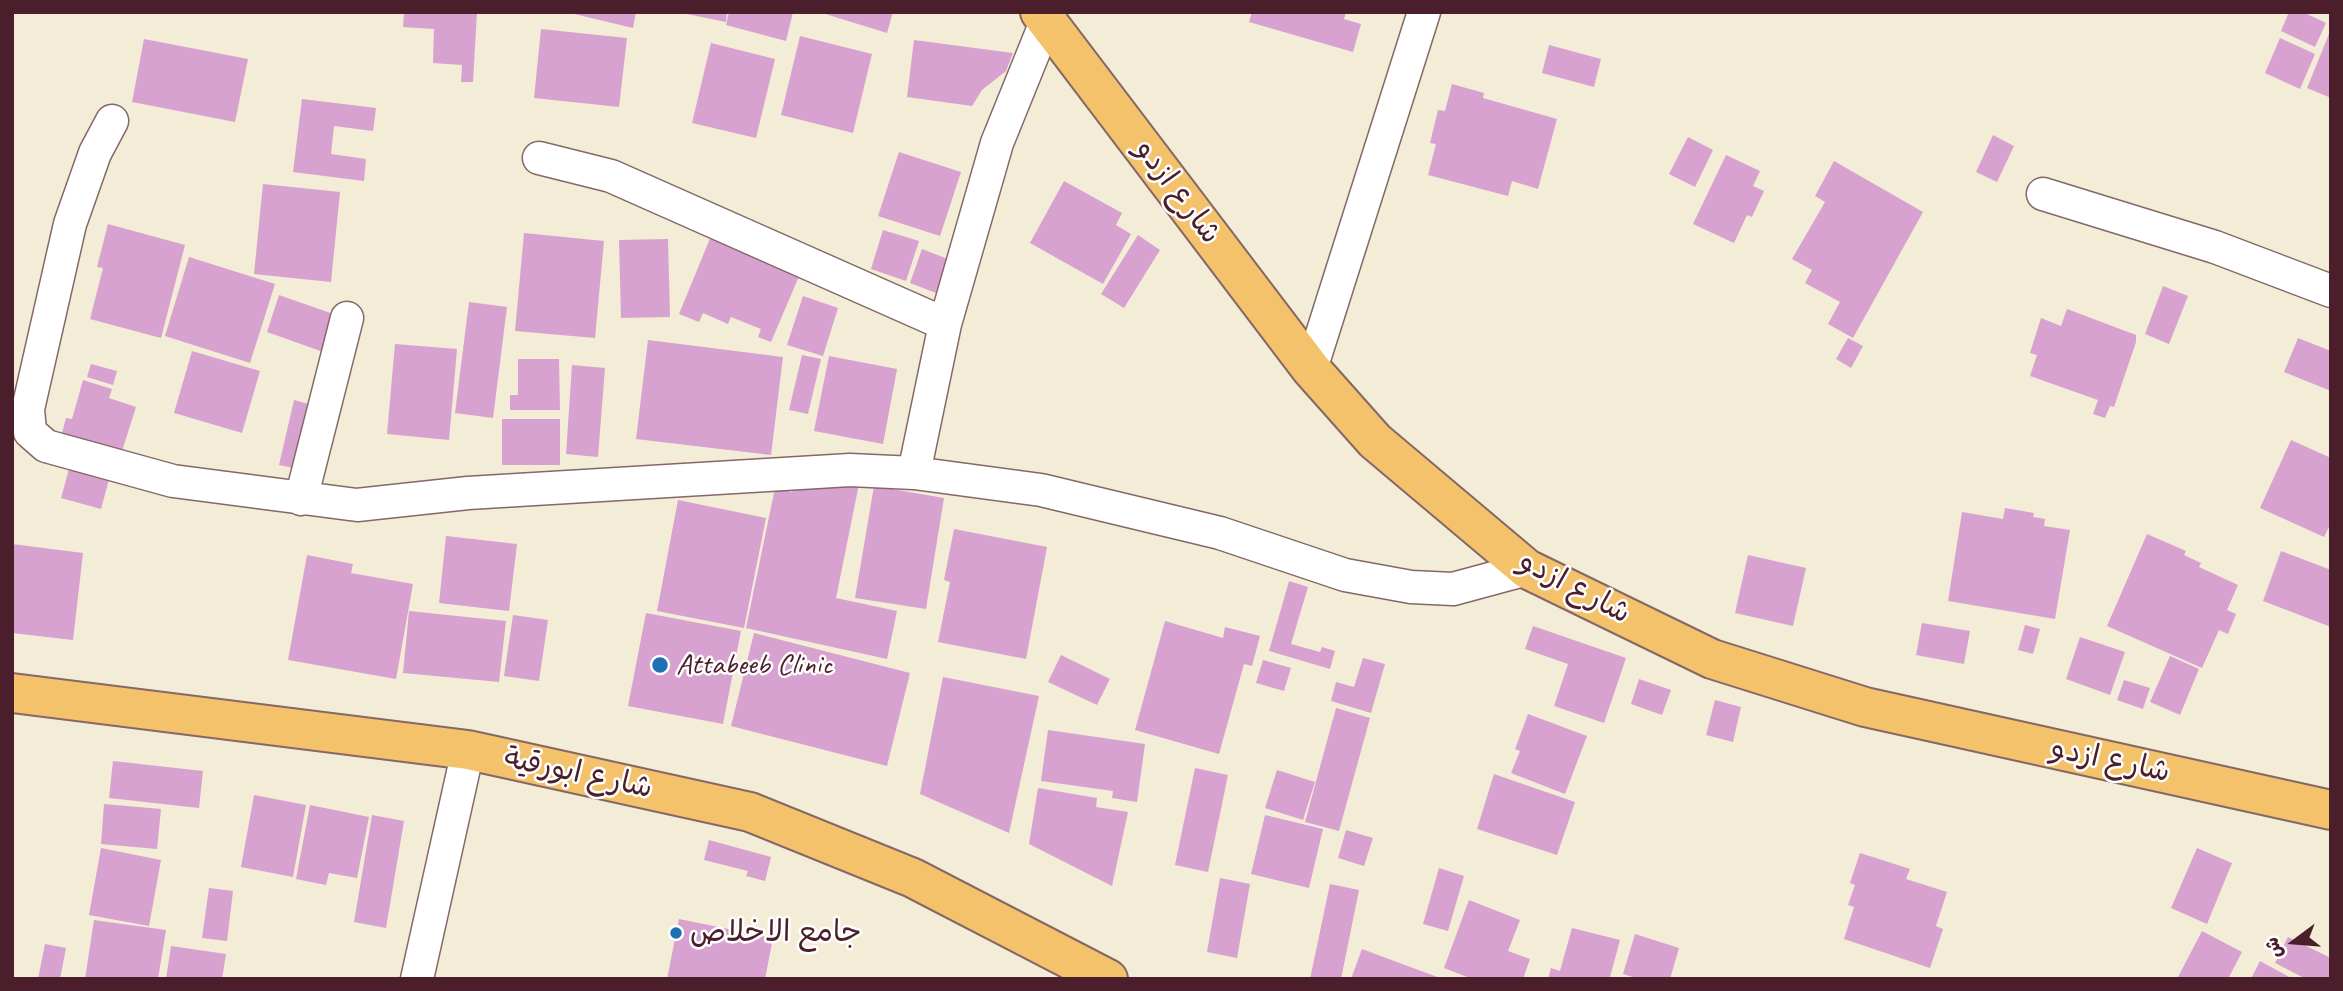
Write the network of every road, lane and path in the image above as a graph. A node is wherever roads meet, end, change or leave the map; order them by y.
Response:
1 (1424, 12) edge
2 (1046, 15) edge
3 (113, 121) dead end
4 (539, 158) dead end
5 (2043, 194) dead end
6 (2331, 290) edge
7 (347, 317) dead end
8 (945, 324) junction
9 (1311, 369) junction
10 (914, 473) junction
11 (301, 499) junction
12 (1527, 569) junction
13 (12, 694) edge
14 (468, 750) junction
15 (2331, 810) edge
16 (1102, 977) edge
17 (417, 979) edge

1 - 9 street
2 - 8 street
2 - 9 main road, شارع ازدو
3 - 11 street
4 - 8 street
5 - 6 street
7 - 11 street
8 - 10 street
9 - 12 main road, شارع ازدو
10 - 11 street
10 - 12 street
12 - 15 main road, شارع ازدو
13 - 14 main road, شارع ابورقية
14 - 16 main road, شارع ابورقية
14 - 17 street

